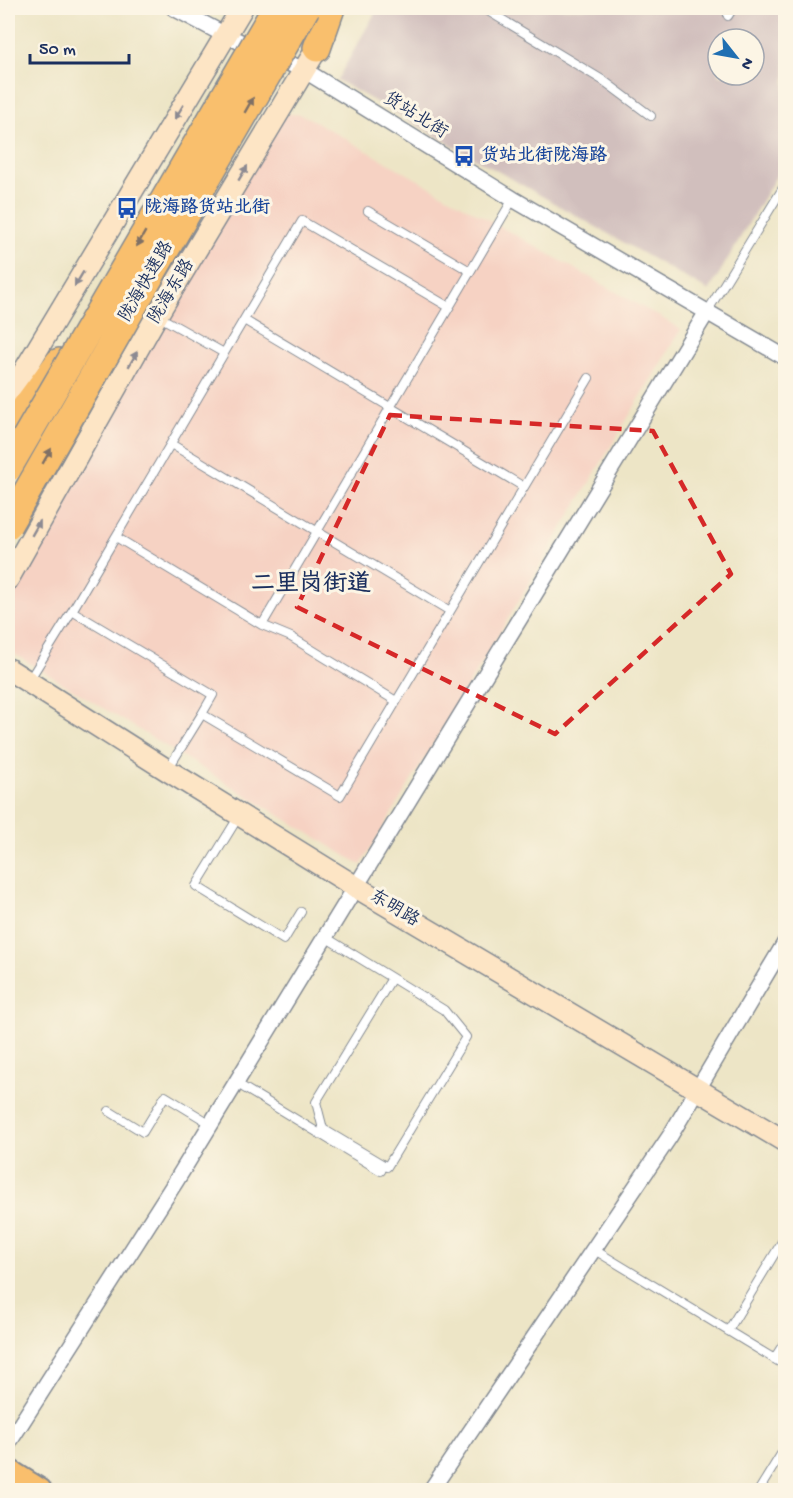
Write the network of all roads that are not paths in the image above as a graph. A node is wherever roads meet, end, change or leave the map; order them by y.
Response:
1 (174, 8) edge
2 (242, 8) edge
3 (276, 8) edge
4 (306, 8) edge
5 (331, 8) edge
6 (341, 8) edge
7 (483, 8) edge
8 (733, 8) edge
9 (728, 16) dead end
10 (225, 35) junction
11 (311, 59) junction
12 (651, 116) dead end
13 (786, 183) edge
14 (513, 199) junction
15 (368, 211) dead end
16 (470, 271) junction
17 (101, 306) junction
18 (449, 307) junction
19 (707, 312) junction
20 (157, 315) junction
21 (244, 320) junction
22 (224, 354) junction
23 (786, 358) edge
24 (590, 378) dead end
25 (8, 398) edge
26 (390, 408) junction
27 (8, 431) edge
28 (171, 444) junction
29 (8, 468) edge
30 (524, 487) junction
31 (8, 525) edge
32 (317, 531) junction
33 (116, 537) junction
34 (8, 579) edge
35 (450, 610) junction
36 (72, 611) junction
37 (262, 625) junction
38 (8, 669) edge
39 (28, 683) junction
40 (396, 701) junction
41 (202, 714) junction
42 (167, 770) junction
43 (240, 815) junction
44 (356, 887) junction
45 (301, 912) dead end
46 (325, 938) junction
47 (786, 941) edge
48 (392, 978) junction
49 (236, 1083) junction
50 (697, 1090) junction
51 (109, 1111) dead end
52 (211, 1124) junction
53 (786, 1142) edge
54 (381, 1171) dead end
55 (786, 1235) edge
56 (593, 1249) junction
57 (728, 1331) junction
58 (786, 1340) edge
59 (774, 1359) junction
60 (786, 1366) edge
61 (8, 1444) edge
62 (786, 1446) edge
63 (8, 1470) edge
64 (40, 1491) edge
65 (431, 1491) edge
66 (759, 1491) edge

1 - 10 street, 货站北街
2 - 10 street
3 -> 17 highway, 陇海快速路, bridge
31 -> 4 highway, 陇海快速路, bridge
5 - 11 highway
6 - 11 street, 陇海东路
7 - 12 lane
8 - 9 lane
10 - 11 street, 货站北街
10 -> 25 street
11 - 14 street, 货站北街
20 -> 11 street, 陇海东路
13 - 19 lane
14 - 16 lane
14 - 19 street, 货站北街
15 - 16 lane
16 - 18 lane
17 - 27 highway, bridge
17 - 29 highway, 陇海快速路, bridge
18 - 21 lane
18 - 26 lane
19 - 23 street, 货站北街
19 - 44 street
20 - 22 lane
34 -> 20 street, 陇海东路
21 - 22 lane
21 - 26 lane
22 - 28 lane
24 - 30 lane
26 - 30 lane
26 - 32 lane
28 - 32 lane
28 - 33 lane
30 - 35 lane
32 - 35 lane
32 - 37 lane
33 - 36 lane
33 - 37 lane
35 - 40 lane
36 - 39 lane
36 - 41 lane
37 - 40 lane
38 - 39 street, 东明路
39 - 42 street, 东明路
40 - 41 lane
41 - 42 lane
42 - 43 street, 东明路
43 - 44 street, 东明路
43 - 45 lane
44 - 46 street
44 - 50 street, 东明路
46 - 48 lane
46 - 49 street
47 - 50 street
48 - 48 lane
49 - 52 street
49 - 54 lane
50 - 53 street, 东明路
50 - 56 street
51 - 52 lane
52 - 61 street
55 - 57 lane
56 - 57 lane
56 - 65 street
57 - 59 lane
58 - 59 lane
59 - 60 lane
62 - 66 lane
63 - 64 main road

